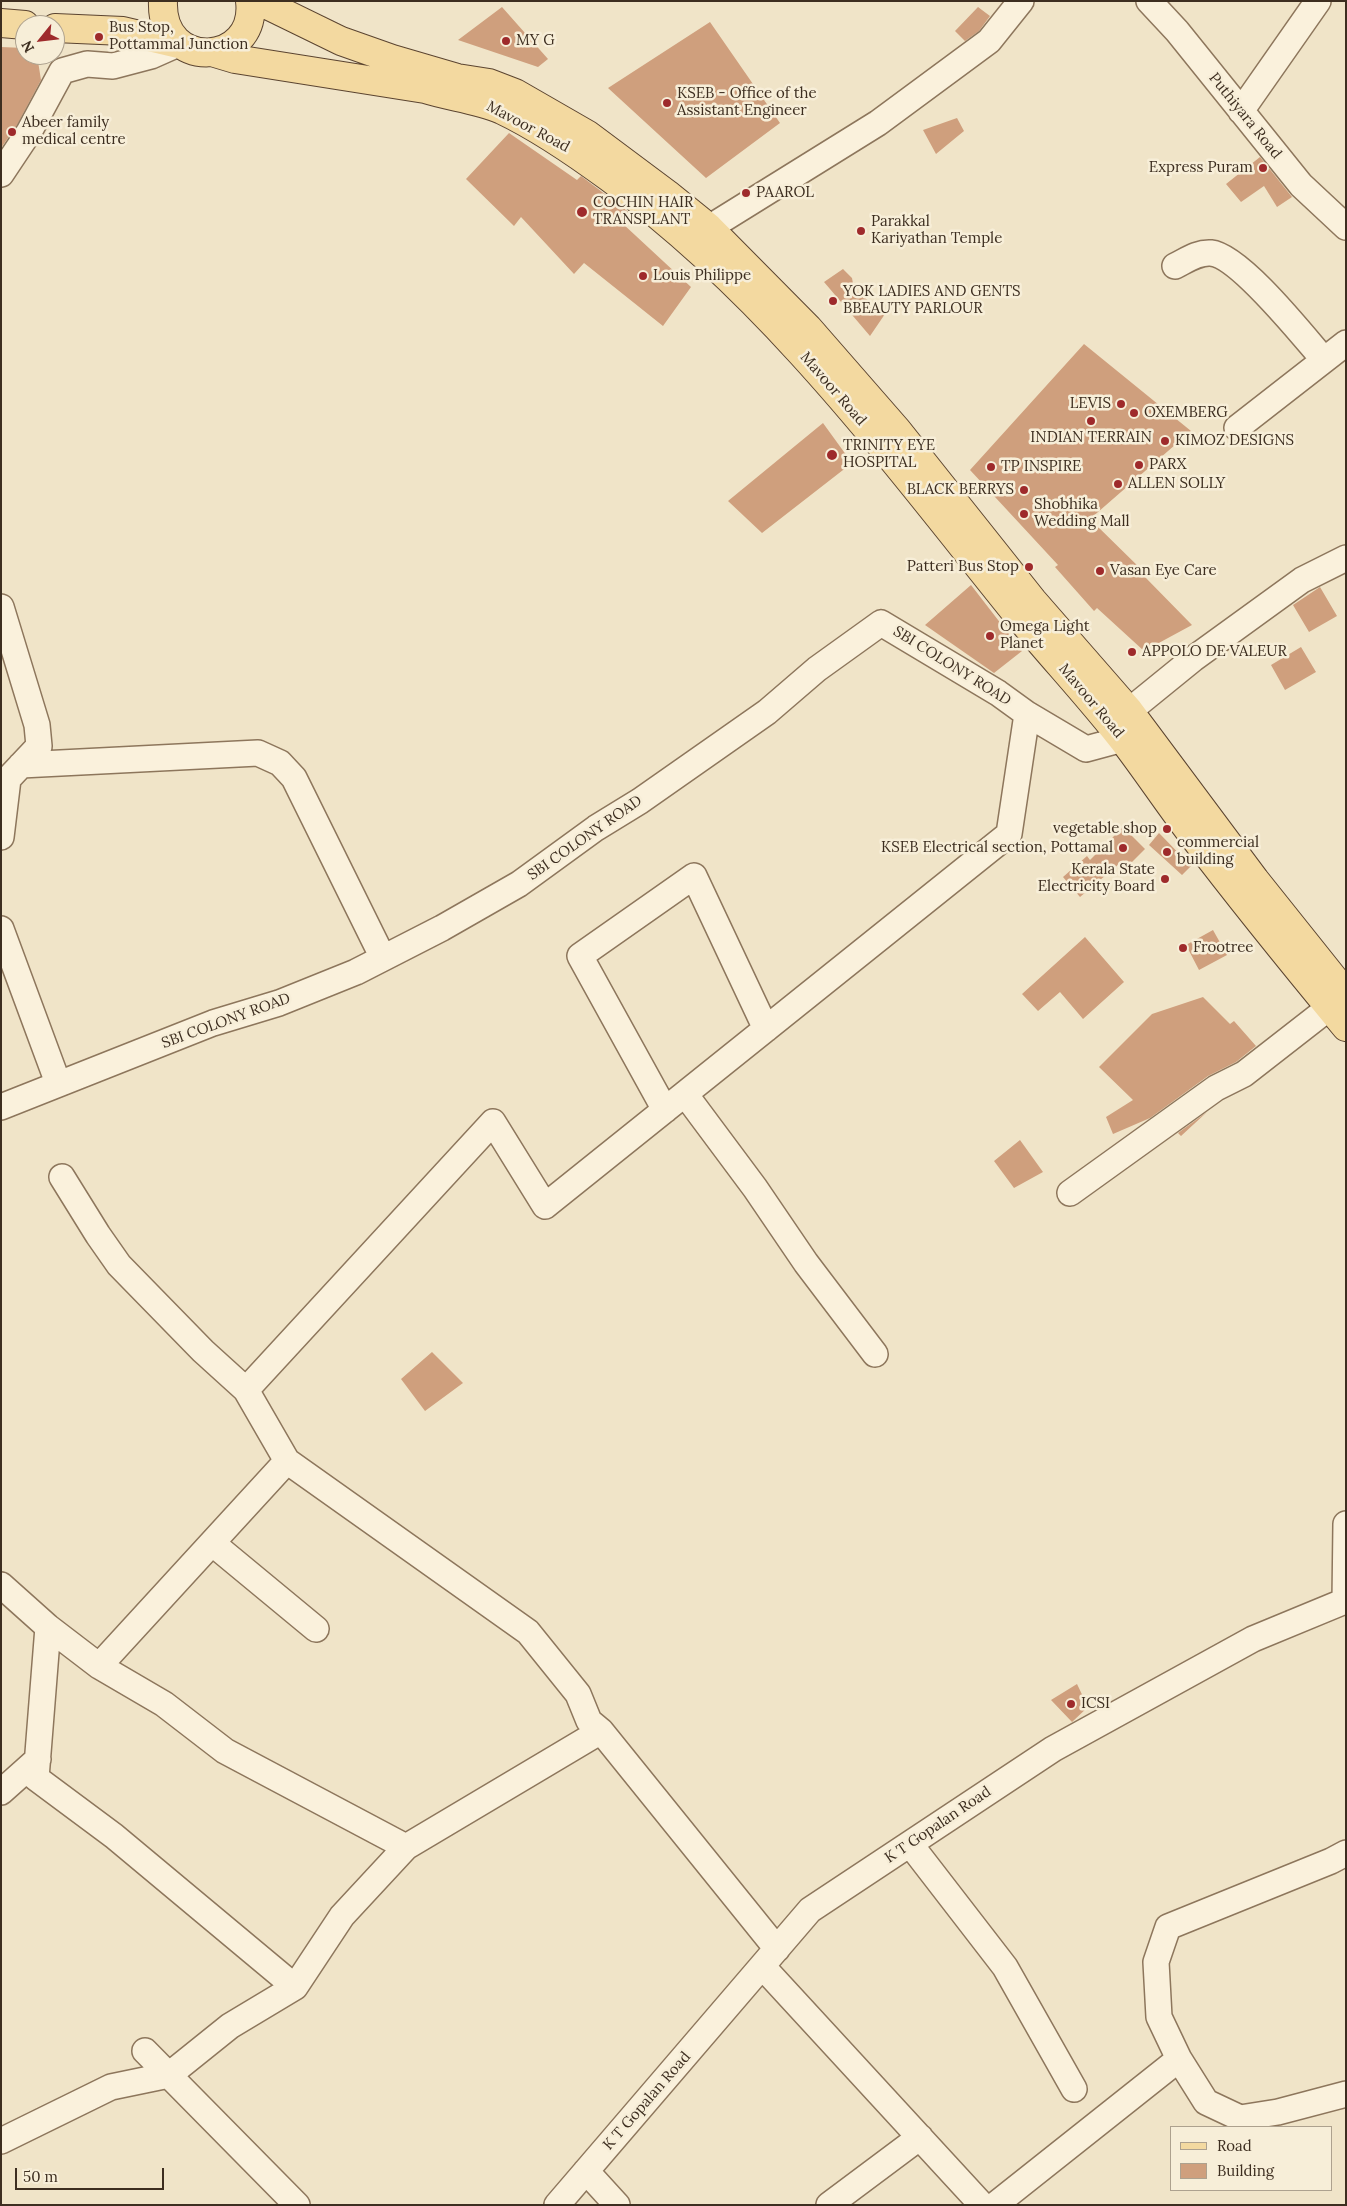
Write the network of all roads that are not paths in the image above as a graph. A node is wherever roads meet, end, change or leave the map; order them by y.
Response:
1 (163, 1) edge
2 (250, 1) edge
3 (259, 1) edge
4 (1021, 1) edge
5 (1150, 1) edge
6 (1318, 1) edge
7 (1, 23) edge
8 (15, 24) edge
9 (65, 28) edge
10 (178, 44) junction
11 (215, 53) junction
12 (1241, 111) junction
13 (1, 174) edge
14 (1346, 227) edge
15 (709, 228) junction
16 (1176, 266) dead end
17 (1346, 343) edge
18 (1324, 360) junction
19 (1237, 428) dead end
20 (1346, 558) edge
21 (1, 607) edge
22 (1129, 711) junction
23 (1027, 714) junction
24 (1123, 739) junction
25 (21, 765) junction
26 (1, 837) edge
27 (1, 929) edge
28 (383, 958) junction
29 (1340, 1009) edge
30 (766, 1030) junction
31 (58, 1083) junction
32 (685, 1094) junction
33 (1, 1108) edge
34 (665, 1110) junction
35 (62, 1177) dead end
36 (1070, 1193) dead end
37 (876, 1354) dead end
38 (246, 1390) junction
39 (287, 1461) junction
40 (1346, 1524) edge
41 (212, 1543) junction
42 (1, 1585) edge
43 (48, 1627) junction
44 (316, 1629) dead end
45 (99, 1666) junction
46 (601, 1730) junction
47 (38, 1759) junction
48 (1, 1792) edge
49 (910, 1844) junction
50 (406, 1848) junction
51 (1346, 1853) edge
52 (769, 1958) junction
53 (295, 1987) junction
54 (145, 2051) dead end
55 (1179, 2059) junction
56 (169, 2075) junction
57 (1074, 2089) dead end
58 (1346, 2094) edge
59 (920, 2137) junction
60 (1, 2140) edge
61 (586, 2171) junction
62 (297, 2205) edge
63 (557, 2205) edge
64 (617, 2205) edge
65 (829, 2205) edge
66 (982, 2205) edge
67 (995, 2205) edge

1 - 10 main road
2 - 11 main road
3 - 15 main road, Mavoor Road
4 - 15 street
5 - 12 street, Puthiyara Road
6 - 12 street
7 - 8 main road
9 - 10 main road, Mavoor Road
10 - 11 main road, Mavoor Road
10 - 13 street
11 - 24 main road, Mavoor Road
12 - 14 street, Puthiyara Road
15 - 22 main road, Mavoor Road
16 - 18 street
17 - 18 street
18 - 19 street
20 - 22 street
21 - 25 street
22 - 24 street
22 - 29 main road, Mavoor Road
23 - 24 street, SBI COLONY ROAD
23 - 28 street, SBI COLONY ROAD
23 - 30 street
24 - 29 main road, Mavoor Road
25 - 26 street
25 - 28 street
27 - 31 street
28 - 31 street, SBI COLONY ROAD
29 - 36 street
30 - 32 street
30 - 34 street
31 - 33 street, SBI COLONY ROAD
32 - 34 street
32 - 37 street
34 - 38 street
35 - 38 street
38 - 39 street
39 - 41 street
39 - 46 street
40 - 49 street, K T Gopalan Road
41 - 44 street
41 - 45 street
42 - 43 street
43 - 45 street
43 - 47 street
45 - 50 street
46 - 50 street
46 - 52 street
47 - 48 street
47 - 53 street
49 - 52 street, K T Gopalan Road
49 - 57 street
50 - 53 street
51 - 55 street
52 - 59 street
52 - 61 street, K T Gopalan Road
53 - 56 street
54 - 56 street
55 - 58 street
55 - 67 street
56 - 60 street
56 - 62 street
59 - 65 street
59 - 66 street
61 - 63 street, K T Gopalan Road
61 - 64 street

